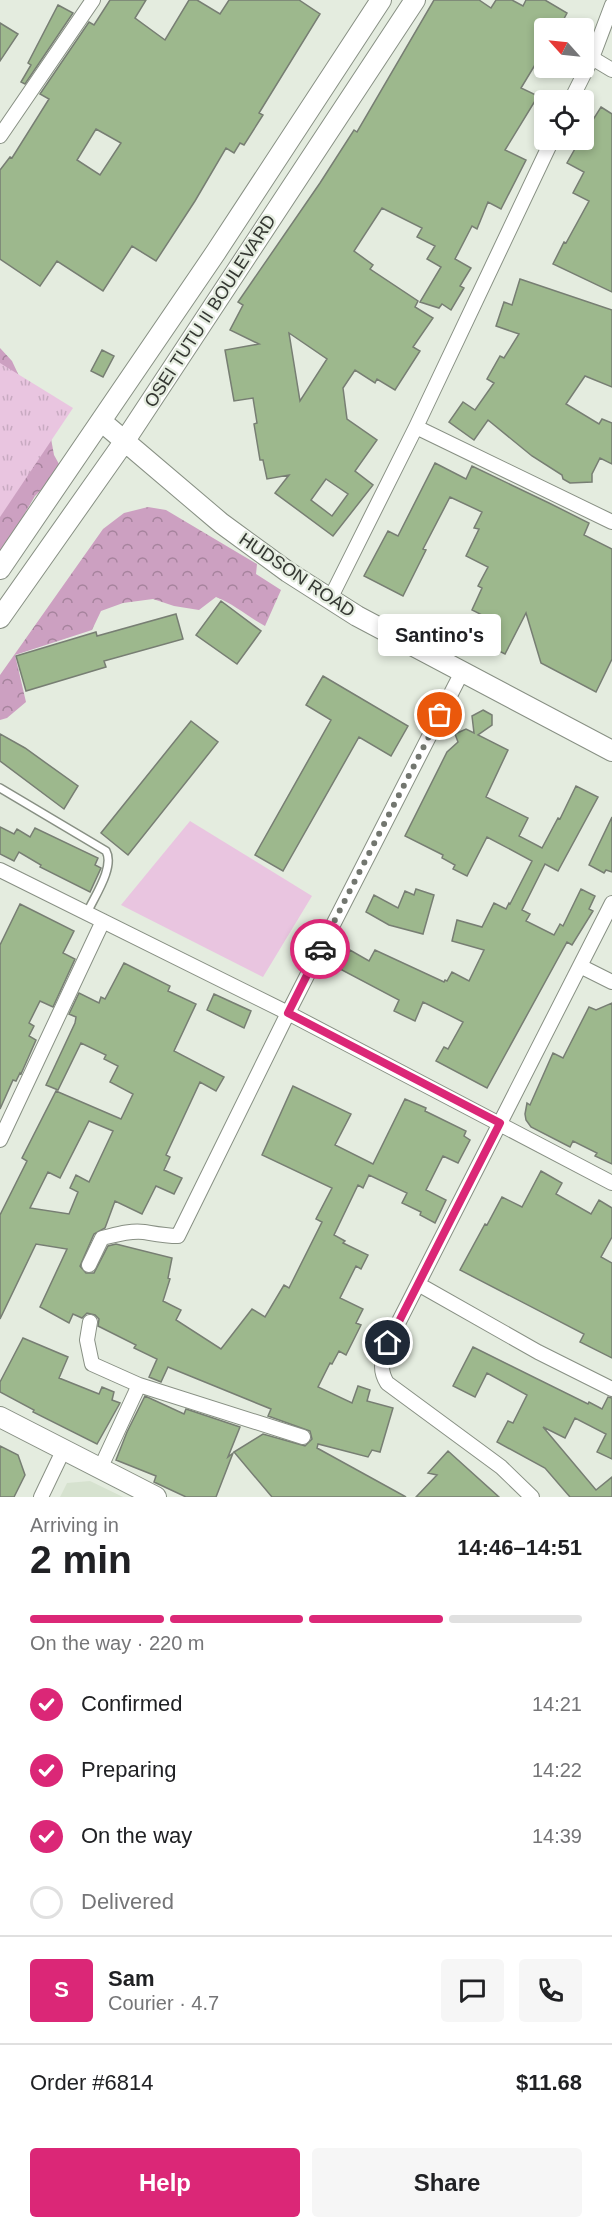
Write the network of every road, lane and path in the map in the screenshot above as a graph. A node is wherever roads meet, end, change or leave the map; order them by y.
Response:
1 (93, 0) edge
2 (381, 0) edge
3 (415, 0) edge
4 (612, 5) edge
5 (594, 53) edge
6 (594, 59) edge
7 (612, 70) edge
8 (0, 136) edge
9 (547, 150) edge
10 (101, 422) junction
11 (416, 427) junction
12 (124, 442) junction
13 (612, 522) edge
14 (0, 569) edge
15 (330, 599) junction
16 (0, 618) edge
17 (462, 672) junction
18 (612, 751) edge
19 (0, 788) edge
20 (0, 870) edge
21 (612, 903) edge
22 (87, 914) junction
23 (103, 921) junction
24 (580, 966) junction
25 (612, 982) edge
26 (288, 1013) junction
27 (500, 1123) junction
28 (0, 1140) edge
29 (612, 1183) edge
30 (90, 1265) dead end
31 (418, 1284) junction
32 (90, 1322) dead end
33 (139, 1384) junction
34 (612, 1389) edge
35 (0, 1417) edge
36 (303, 1437) dead end
37 (63, 1451) junction
38 (100, 1469) junction
39 (41, 1497) edge
40 (156, 1497) edge
41 (532, 1497) edge

1 - 8 street
2 - 10 main road, OSEI TUTU II BOULEVARD
3 - 12 main road, OSEI TUTU II BOULEVARD
4 - 5 street
6 - 7 street
9 - 11 street
10 - 12 main road, HUDSON ROAD
10 - 14 main road, OSEI TUTU II BOULEVARD
11 - 13 street
11 - 15 street
12 - 15 main road, HUDSON ROAD
12 - 16 main road, OSEI TUTU II BOULEVARD
15 - 17 main road, HUDSON ROAD
17 - 18 main road, HUDSON ROAD
17 - 26 street
19 - 22 lane
20 - 22 street
21 - 24 street
22 - 23 street
23 - 26 street
23 - 28 street
24 - 25 street
24 - 27 street
26 - 27 street
26 - 30 street
27 - 29 street
27 - 31 street
31 - 34 street
31 - 41 street
32 - 33 street
33 - 36 street
33 - 38 street
35 - 37 main road
37 - 38 main road
37 - 39 street
38 - 40 main road

